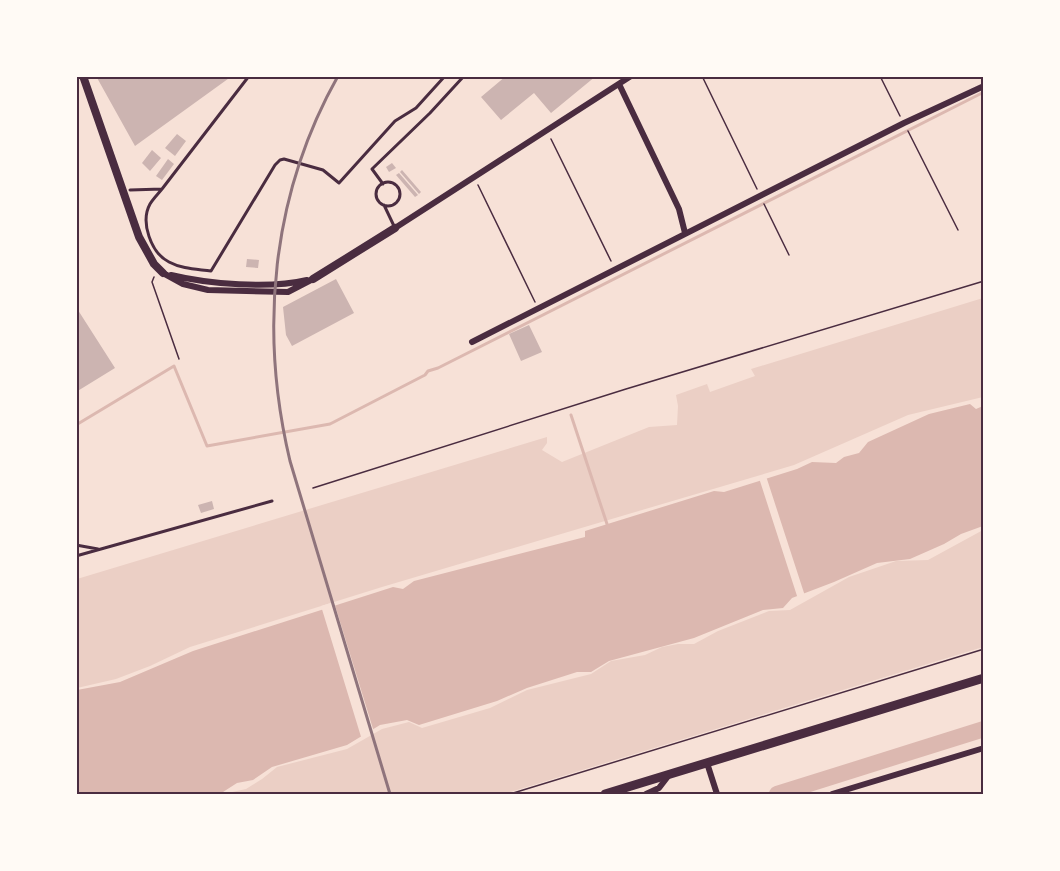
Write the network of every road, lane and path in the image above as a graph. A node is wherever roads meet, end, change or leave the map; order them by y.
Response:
1 (83, 76) edge
2 (249, 76) edge
3 (445, 76) edge
4 (464, 76) edge
5 (631, 76) edge
6 (702, 76) edge
7 (880, 76) edge
8 (619, 84) junction
9 (984, 86) edge
10 (904, 123) junction
11 (546, 130) junction
12 (474, 176) junction
13 (383, 184) junction
14 (162, 189) junction
15 (130, 190) dead end
16 (760, 196) junction
17 (384, 205) junction
18 (395, 228) junction
19 (958, 230) dead end
20 (686, 233) junction
21 (789, 255) dead end
22 (160, 270) junction
23 (615, 270) junction
24 (313, 279) joint
25 (984, 281) edge
26 (538, 308) junction
27 (472, 342) dead end
28 (179, 359) dead end
29 (313, 488) dead end
30 (272, 501) dead end
31 (76, 545) edge
32 (99, 550) junction
33 (76, 555) edge
34 (984, 649) edge
35 (984, 678) edge
36 (984, 748) edge
37 (707, 763) junction
38 (669, 775) junction
39 (510, 795) edge
40 (605, 795) edge
41 (646, 795) edge
42 (717, 795) edge
43 (832, 795) edge

1 - 22 street
2 - 14 lane
3 - 14 lane
4 - 13 lane
5 - 8 street
6 - 16 path
7 - 10 path
8 - 11 street
8 - 20 street
9 - 10 street
10 - 16 street
10 - 19 path
11 - 12 street
11 - 23 path
12 - 18 street
12 - 26 path
13 - 17 lane
13 - 17 lane
14 - 15 lane
16 - 20 street
16 - 21 path
17 - 18 lane
18 - 24 street
20 - 23 street
22 - 24 street
22 - 28 path
23 - 26 street
25 - 29 path
26 - 27 street
30 - 32 lane
31 - 32 lane
32 - 33 lane
34 - 39 path
35 - 37 main road
36 - 43 street
37 - 38 main road
37 - 42 street
38 - 40 main road
38 - 41 street

